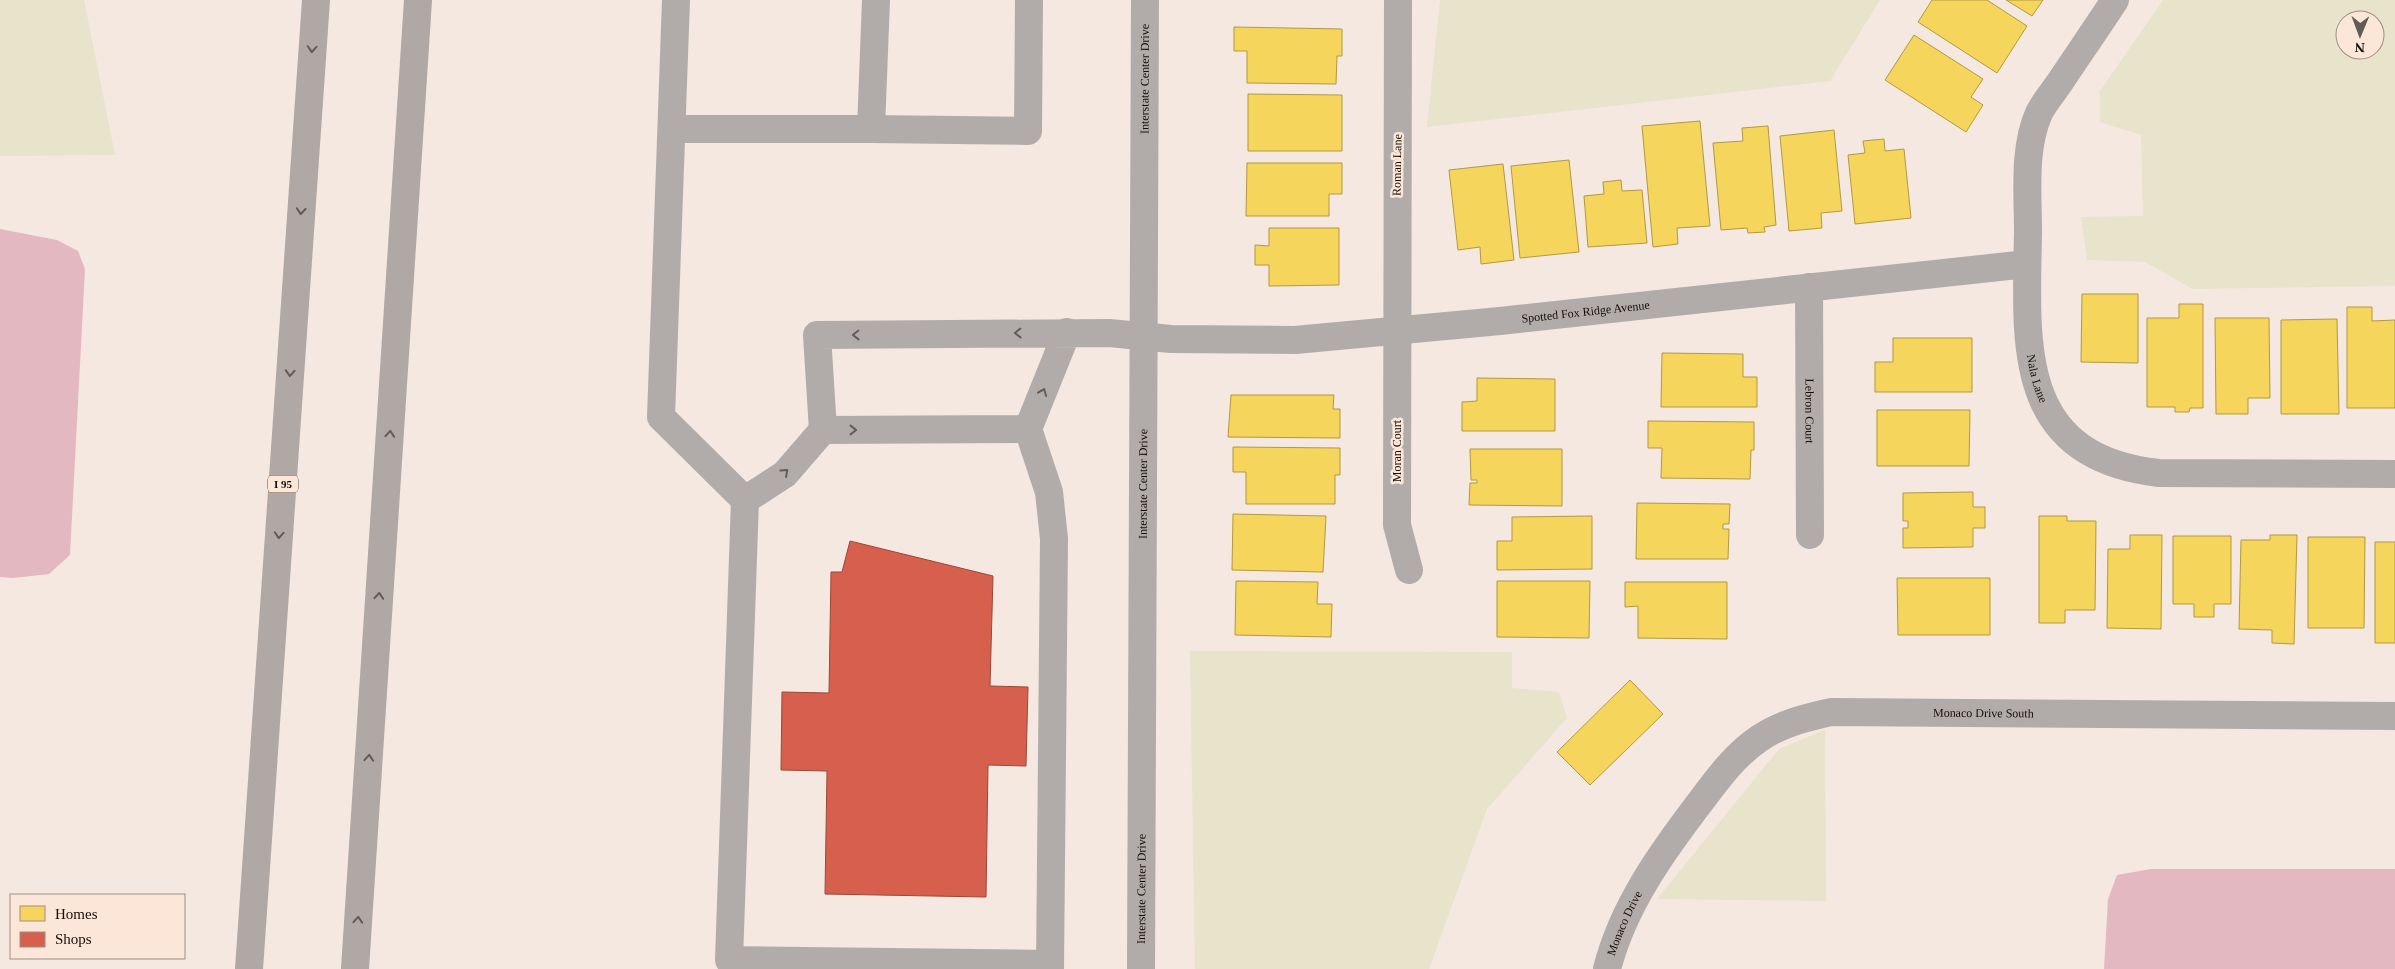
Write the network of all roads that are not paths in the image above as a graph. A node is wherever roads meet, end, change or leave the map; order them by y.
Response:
1 (316, 0) edge
2 (418, 0) edge
3 (676, 0) edge
4 (876, 0) edge
5 (1029, 0) edge
6 (1145, 0) edge
7 (1398, 0) edge
8 (2115, 0) edge
9 (672, 129) junction
10 (871, 129) junction
11 (2027, 264) junction
12 (1809, 287) junction
13 (1397, 331) junction
14 (1067, 332) junction
15 (1143, 338) junction
16 (1028, 429) junction
17 (823, 430) junction
18 (2395, 474) edge
19 (745, 500) junction
20 (1810, 535) dead end
21 (1409, 570) dead end
22 (2395, 716) edge
23 (1646, 881) joint
24 (767, 965) edge
25 (1050, 966) edge
26 (249, 969) edge
27 (355, 969) edge
28 (1141, 969) edge
29 (1608, 969) edge

1 -> 26 highway, I 95
27 -> 2 highway
3 - 9 street
4 - 10 street
5 - 10 street
6 - 15 street, Interstate Center Drive
7 - 13 street, Roman Lane
8 - 11 street, Nala Lane
9 - 10 street
9 - 19 street
11 - 12 street, Spotted Fox Ridge Avenue
11 - 18 street, Nala Lane
12 - 13 street, Spotted Fox Ridge Avenue
12 - 20 street, Lebron Court
13 - 15 street, Spotted Fox Ridge Avenue
13 - 21 street, Moran Court
14 - 15 street, Spotted Fox Ridge Avenue
16 -> 14 street
14 -> 17 street, Spotted Fox Ridge Avenue
15 - 28 street, Interstate Center Drive
17 -> 16 street
16 - 25 street
19 -> 17 street
19 - 24 street
22 - 23 street, Monaco Drive South
23 - 29 street, Monaco Drive
24 - 25 street

